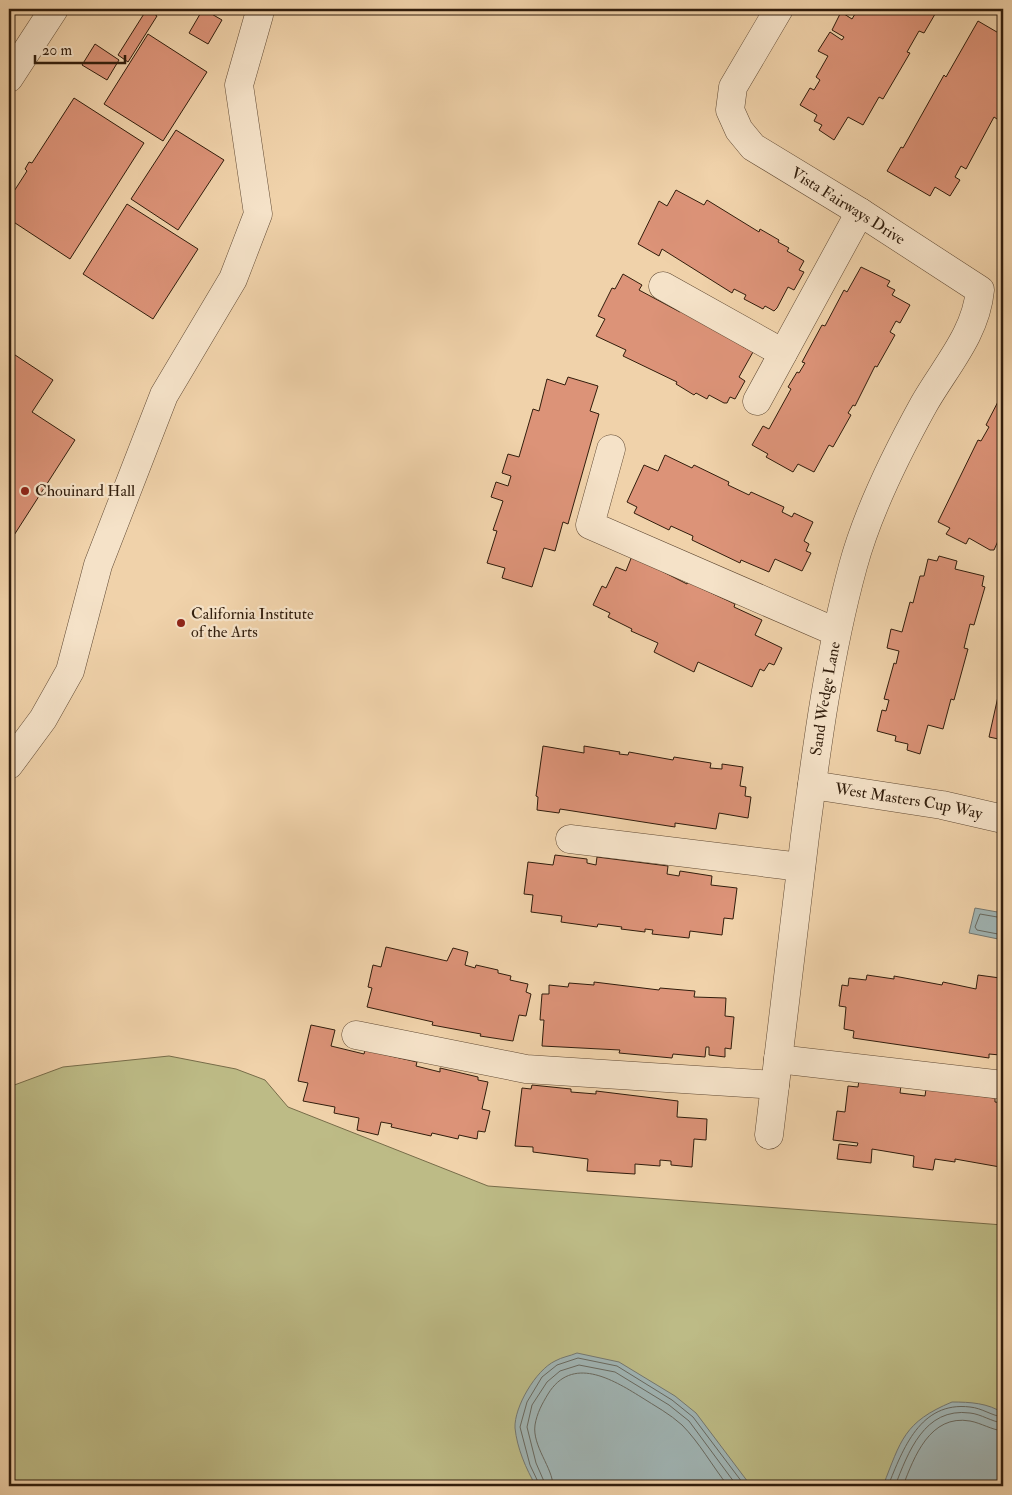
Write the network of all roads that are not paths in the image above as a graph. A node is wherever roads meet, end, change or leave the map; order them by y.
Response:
1 (54, 9) edge
2 (779, 9) edge
3 (256, 11) edge
4 (9, 78) edge
5 (860, 212) junction
6 (664, 286) dead end
7 (980, 290) joint
8 (783, 353) junction
9 (757, 401) dead end
10 (611, 448) dead end
11 (836, 632) junction
12 (9, 765) edge
13 (812, 785) junction
14 (1003, 819) edge
15 (570, 839) dead end
16 (801, 867) junction
17 (356, 1036) dead end
18 (776, 1072) junction
19 (1003, 1085) edge
20 (768, 1135) dead end

1 - 4 street
2 - 5 street, Vista Fairways Drive
3 - 12 street
5 - 7 street, Vista Fairways Drive
5 - 8 street
6 - 8 street
7 - 11 street, Sand Wedge Lane
8 - 9 street
10 - 11 street
11 - 13 street, Sand Wedge Lane
13 - 14 street, West Masters Cup Way
13 - 16 street, Sand Wedge Lane
15 - 16 street
16 - 18 street, Sand Wedge Lane
17 - 18 street
18 - 19 street
18 - 20 street, Sand Wedge Lane

